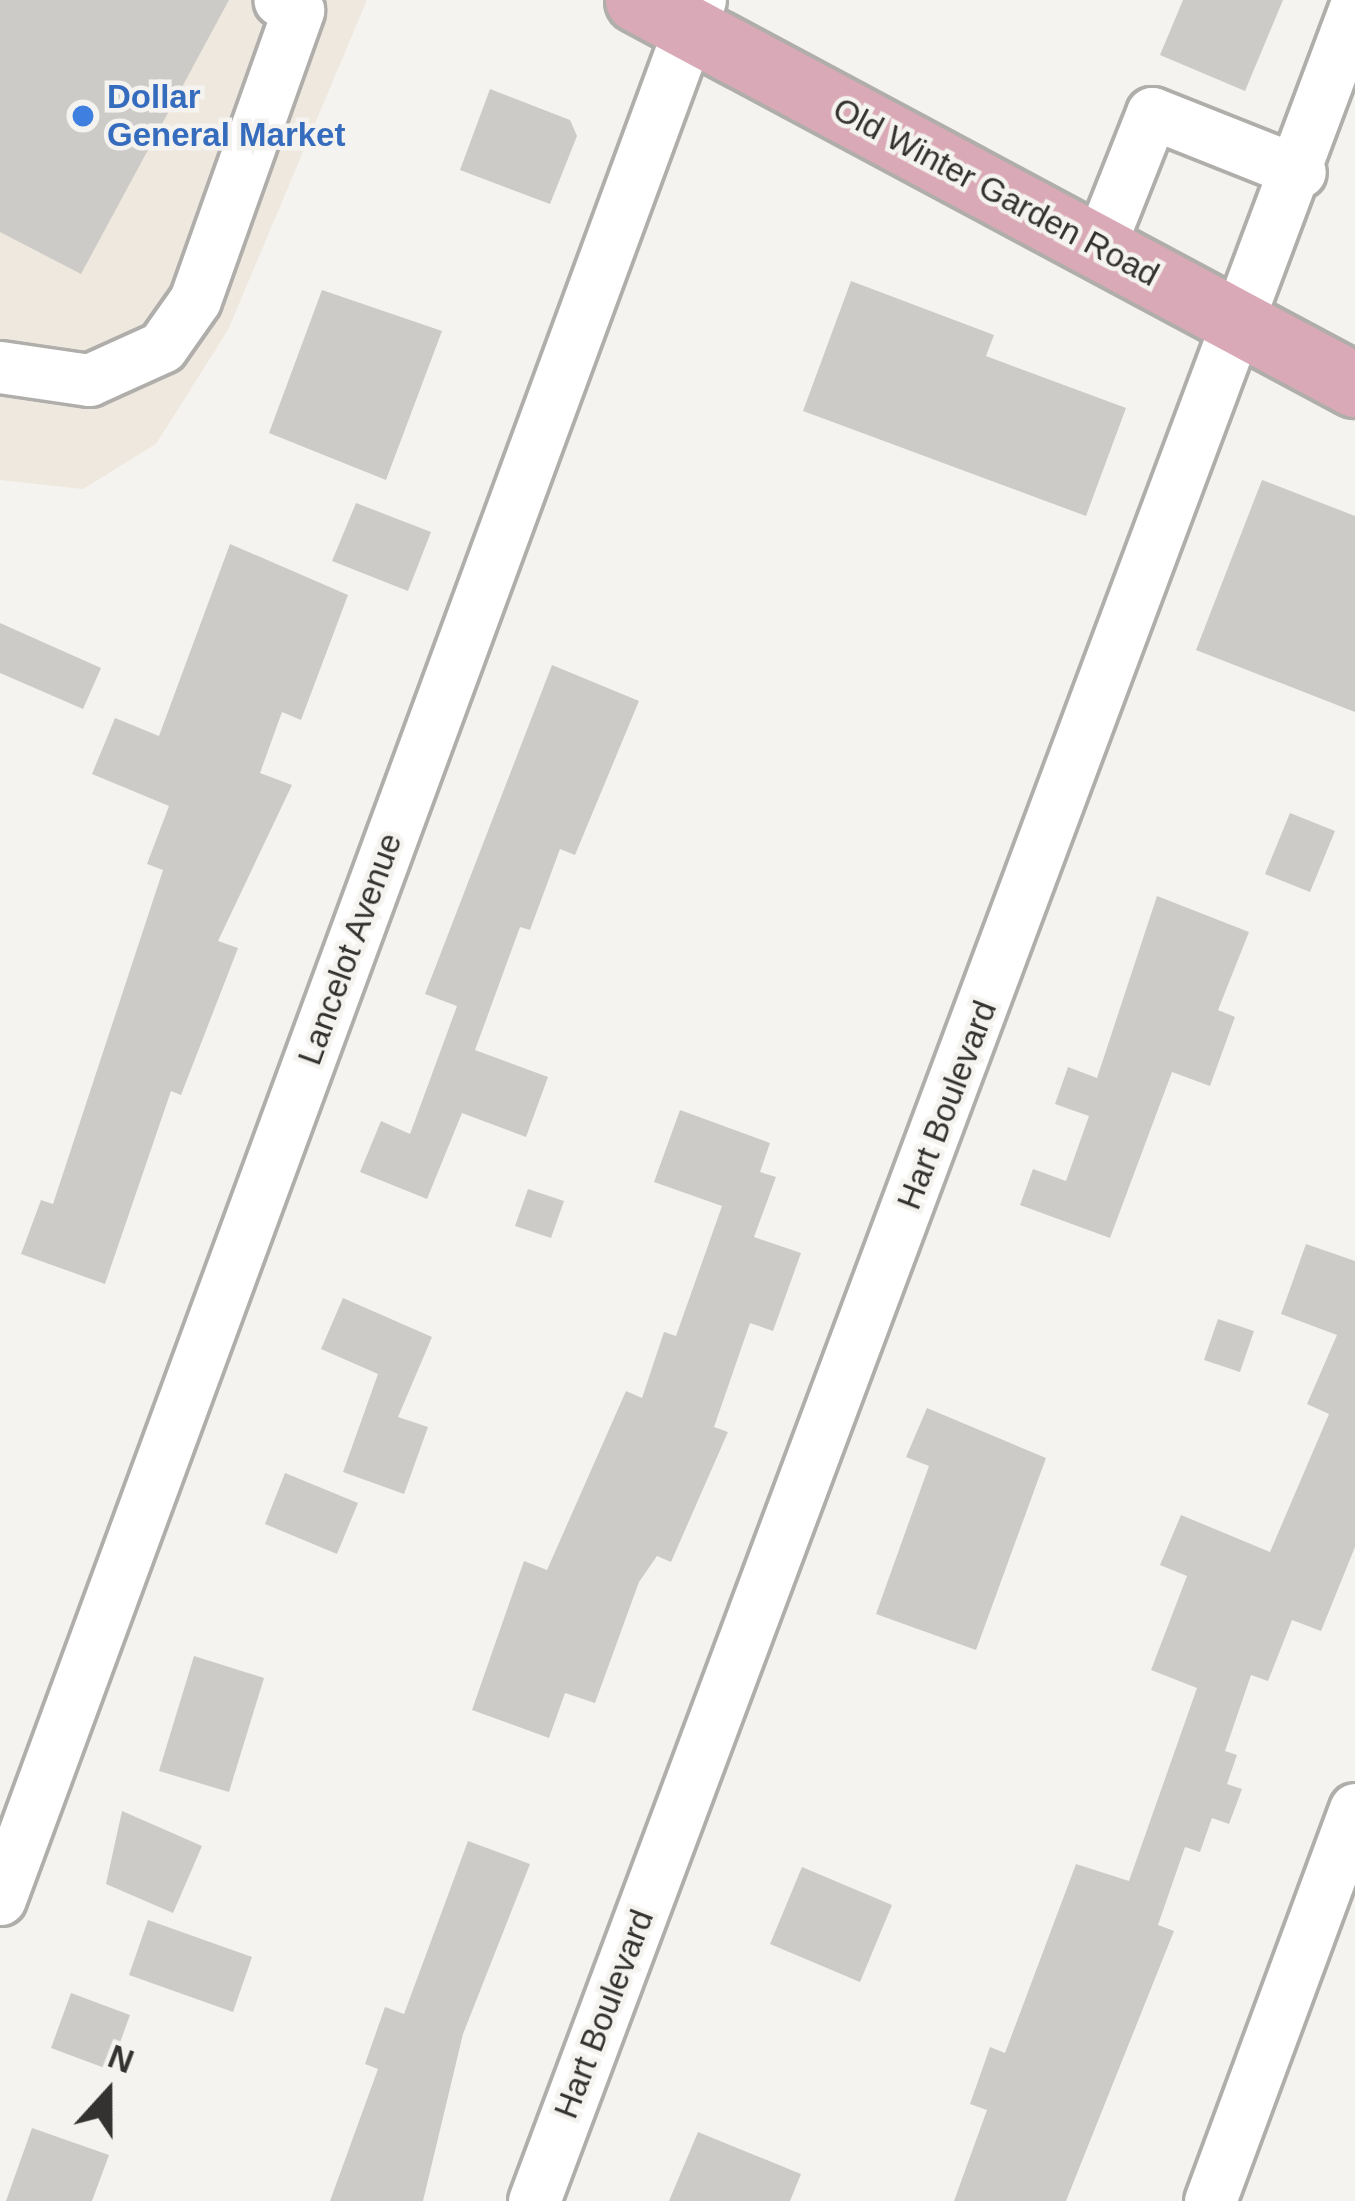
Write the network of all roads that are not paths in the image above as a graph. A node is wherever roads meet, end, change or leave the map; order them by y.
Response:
1 (279, 0) edge
2 (1355, 7) edge
3 (675, 9) edge
4 (1300, 172) junction
5 (1099, 248) junction
6 (1241, 323) junction
7 (0, 367) edge
8 (1355, 385) edge
9 (1355, 1809) edge
10 (0, 1899) edge
11 (534, 2201) edge
12 (1210, 2201) edge

1 - 7 street
2 - 4 street, Hart Boulevard
3 - 5 main road, Old Winter Garden Road
3 - 10 street, Lancelot Avenue
4 - 5 street
4 - 6 street, Hart Boulevard
5 - 6 main road, Old Winter Garden Road
6 - 8 main road, Old Winter Garden Road
6 - 11 street, Hart Boulevard
9 - 12 street

